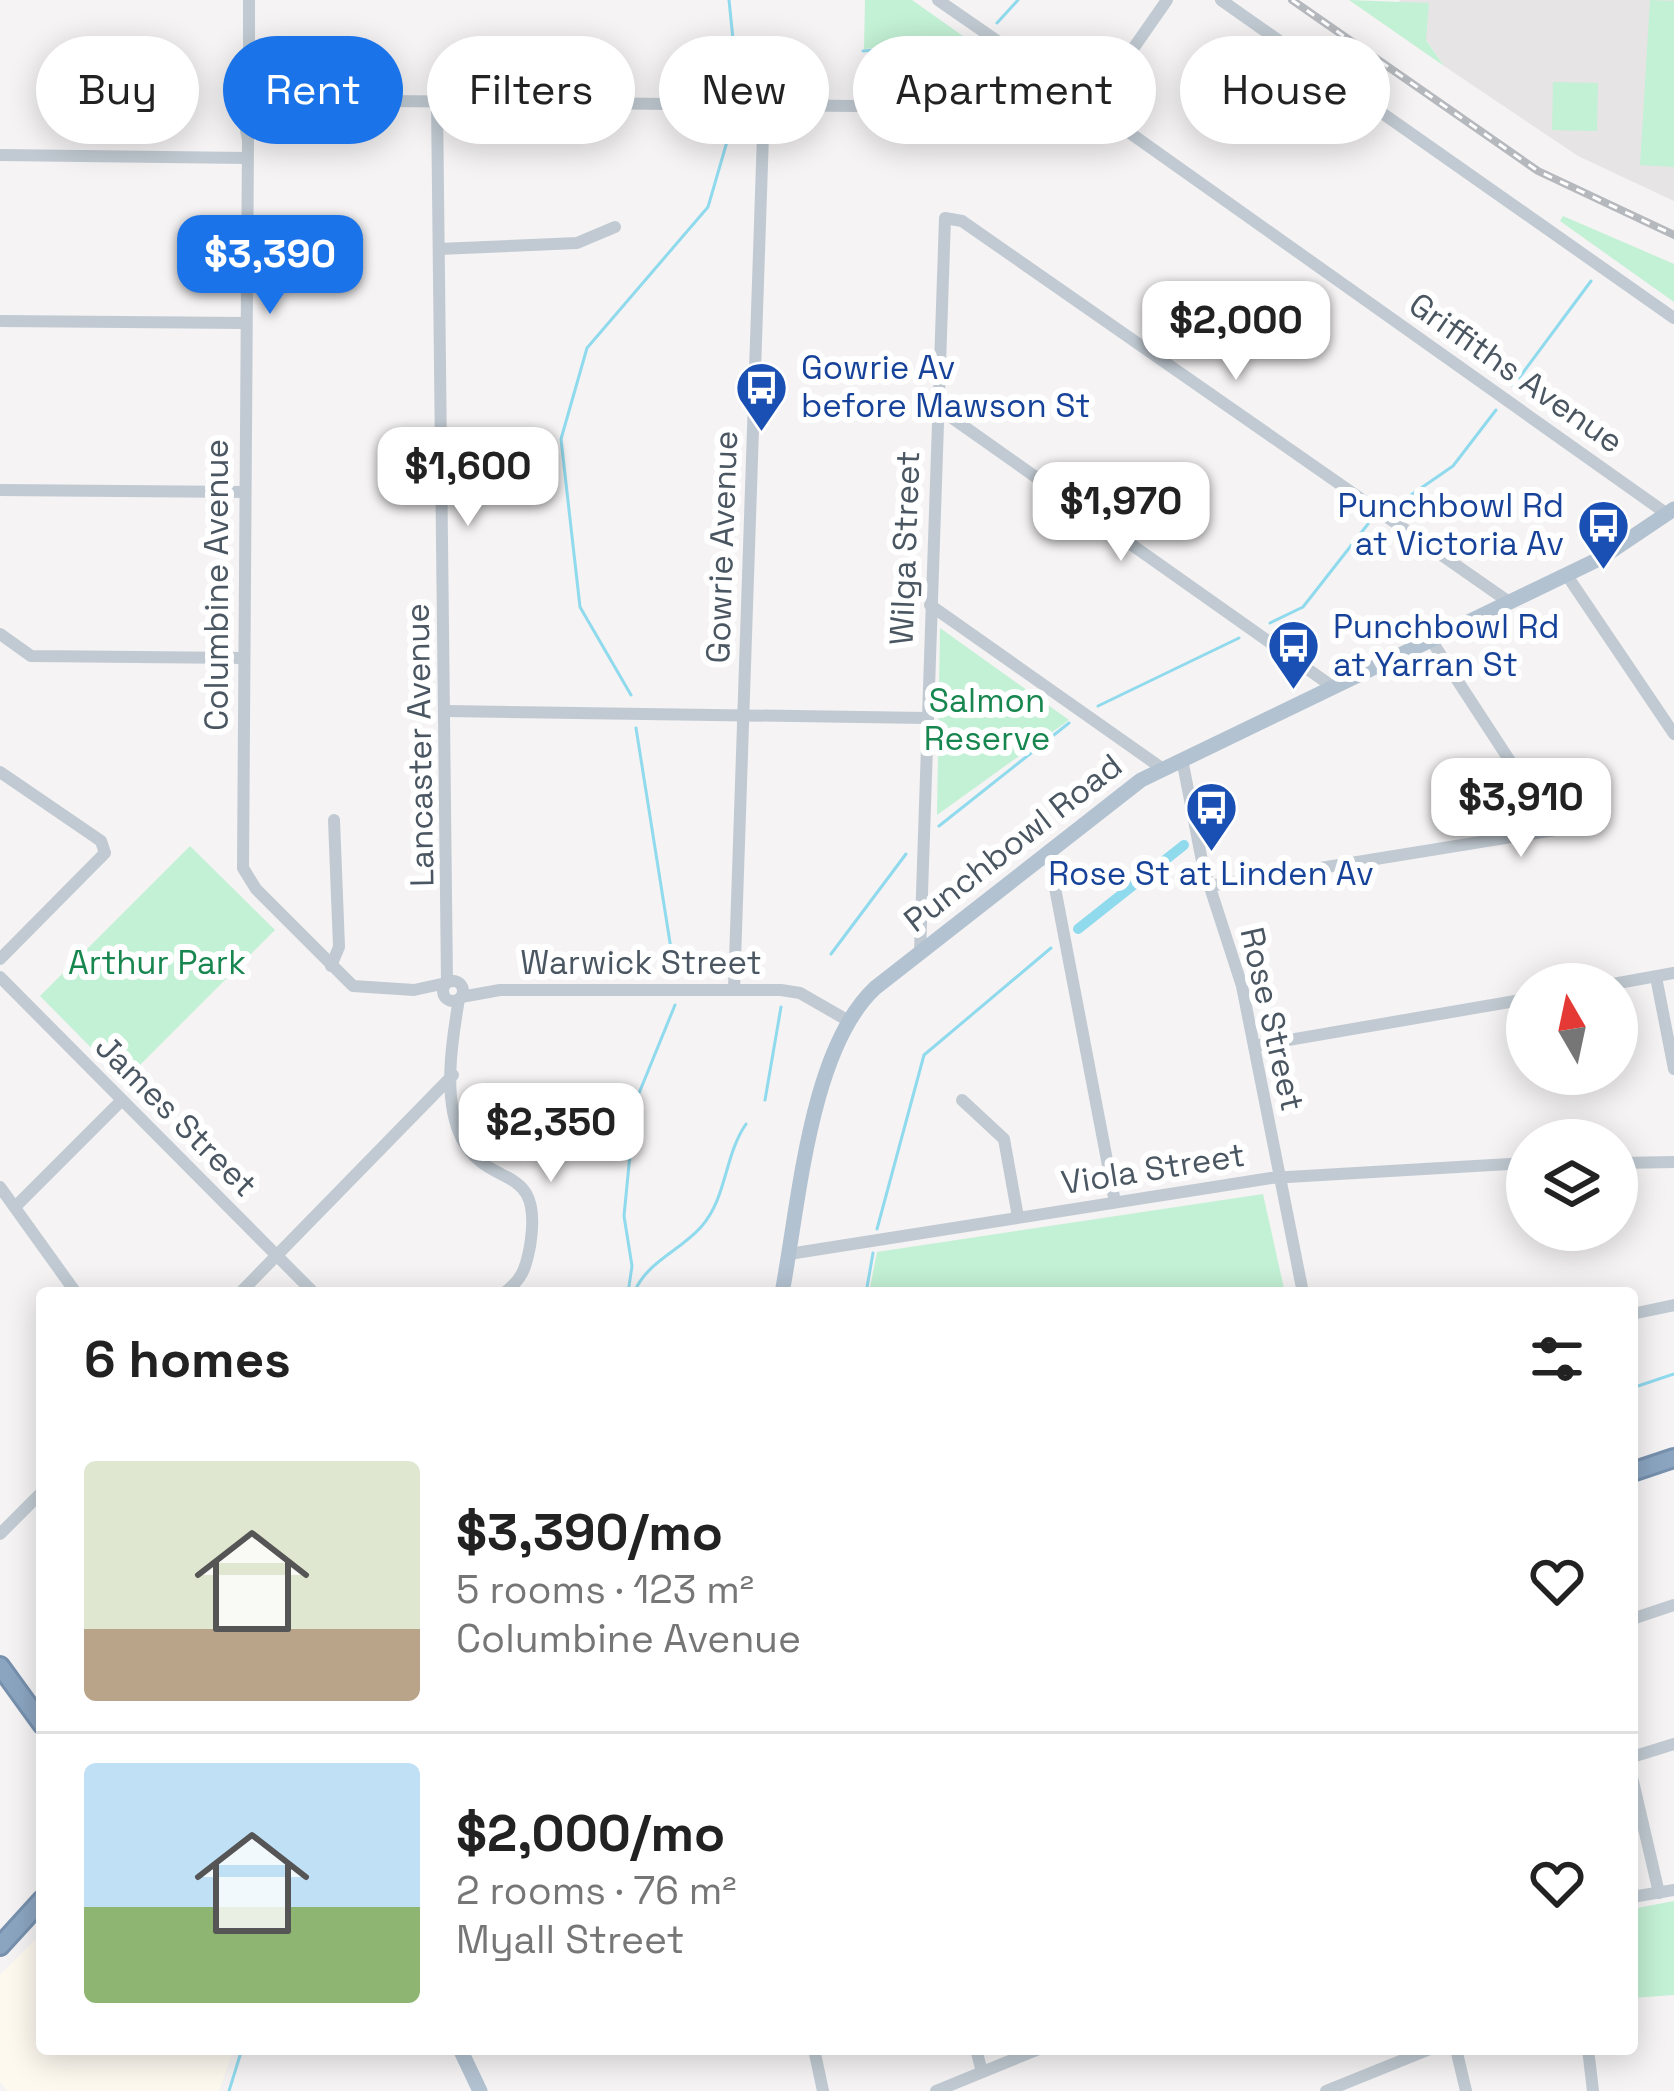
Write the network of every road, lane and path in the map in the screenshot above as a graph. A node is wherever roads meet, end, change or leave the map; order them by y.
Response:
1 (249, 0) edge
2 (938, 0) edge
3 (1167, 0) edge
4 (1221, 0) edge
5 (248, 36) edge
6 (989, 36) edge
7 (1141, 36) edge
8 (248, 144) edge
9 (438, 144) edge
10 (763, 144) edge
11 (1152, 144) edge
12 (0, 155) edge
13 (248, 158) junction
14 (615, 227) dead end
15 (439, 249) junction
16 (1674, 318) edge
17 (0, 321) edge
18 (246, 323) junction
19 (938, 408) junction
20 (0, 490) edge
21 (245, 492) junction
22 (1671, 511) edge
23 (1566, 574) junction
24 (1509, 602) junction
25 (930, 604) junction
26 (0, 634) edge
27 (1431, 640) junction
28 (243, 658) junction
29 (1333, 687) junction
30 (447, 711) junction
31 (743, 714) junction
32 (926, 718) junction
33 (1673, 730) edge
34 (1182, 759) junction
35 (1163, 769) junction
36 (0, 772) edge
37 (334, 820) dead end
38 (1048, 850) junction
39 (1208, 886) junction
40 (920, 952) junction
41 (0, 958) edge
42 (331, 966) junction
43 (1674, 973) edge
44 (0, 976) edge
45 (1656, 976) junction
46 (1638, 979) edge
47 (353, 986) joint
48 (734, 990) junction
49 (453, 991) junction
50 (1506, 1003) edge
51 (847, 1021) junction
52 (1254, 1046) junction
53 (1674, 1069) edge
54 (454, 1074) junction
55 (122, 1100) junction
56 (962, 1100) dead end
57 (1674, 1162) edge
58 (1638, 1163) edge
59 (1506, 1164) edge
60 (1280, 1178) junction
61 (0, 1187) edge
62 (1114, 1202) junction
63 (17, 1205) junction
64 (1018, 1217) junction
65 (276, 1254) junction
66 (790, 1254) junction
67 (72, 1287) edge
68 (246, 1287) edge
69 (308, 1287) edge
70 (509, 1287) edge
71 (783, 1287) edge
72 (1302, 1287) edge
73 (1674, 1305) edge
74 (1638, 1313) edge
75 (1674, 1458) edge
76 (1638, 1470) edge
77 (36, 1498) edge
78 (0, 1534) edge
79 (1674, 1605) edge
80 (1638, 1617) edge
81 (0, 1666) edge
82 (36, 1716) edge
83 (1674, 1744) edge
84 (1638, 1755) edge
85 (1638, 1803) edge
86 (1674, 1890) edge
87 (1659, 1893) junction
88 (1638, 1897) edge
89 (36, 1907) edge
90 (36, 1922) edge
91 (0, 1946) edge
92 (0, 1959) edge
93 (463, 2055) edge
94 (815, 2055) edge
95 (978, 2055) edge
96 (1024, 2055) edge
97 (1415, 2055) edge
98 (1455, 2055) edge
99 (1589, 2055) edge
100 (982, 2072) junction
101 (479, 2091) edge
102 (823, 2091) edge
103 (936, 2091) edge
104 (1326, 2091) edge
105 (1466, 2091) edge
106 (1593, 2091) edge

1 - 5 street, Columbine Avenue
2 - 6 street, Griffiths Avenue
3 - 7 street
4 - 16 street
8 - 13 street, Columbine Avenue
9 - 15 street, Lancaster Avenue
10 - 31 street, Gowrie Avenue
11 - 22 street, Griffiths Avenue
12 - 13 street
13 - 18 street, Columbine Avenue
14 - 15 street
15 - 30 street, Lancaster Avenue
17 - 18 street
18 - 21 street, Columbine Avenue
19 - 24 street, Wilga Street
19 - 25 street, Wilga Street
19 - 29 street
20 - 21 street
21 - 28 street, Columbine Avenue
22 - 23 main road, Punchbowl Road
23 - 24 main road, Punchbowl Road
23 - 33 street
24 - 27 main road, Punchbowl Road
25 - 32 street, Wilga Street
25 - 35 street
26 - 28 street
27 - 29 main road, Punchbowl Road
27 - 39 street
28 - 42 street, Columbine Avenue
29 - 34 main road, Punchbowl Road
30 - 31 street
30 - 49 street, Lancaster Avenue
31 - 32 street
31 - 48 street, Gowrie Avenue
32 - 40 street, Wilga Street
34 - 35 main road, Punchbowl Road
34 - 39 street, Rose Street
35 - 38 main road, Punchbowl Road
36 - 41 street
37 - 42 street
38 - 40 main road, Punchbowl Road
38 - 62 street
39 - 52 street, Rose Street
40 - 51 main road, Punchbowl Road
42 - 47 street, Columbine Avenue
43 - 45 street
44 - 55 street, James Street
45 - 46 street
45 - 53 street
47 - 49 street, Warwick Street
48 - 49 street, Warwick Street
48 - 51 street, Warwick Street
49 - 54 street, Lancaster Avenue
50 - 52 street
51 - 66 main road, Punchbowl Road
52 - 60 street, Rose Street
54 - 65 street
54 - 70 street, Lancaster Avenue
55 - 63 street
55 - 65 street, James Street
56 - 64 street
57 - 58 street
59 - 60 street, Viola Street
60 - 62 street, Viola Street
60 - 72 street, Rose Street
61 - 63 street
62 - 64 street, Viola Street
63 - 67 street
64 - 66 street, Viola Street
65 - 68 street
65 - 69 street, James Street
66 - 71 main road, Punchbowl Road
73 - 74 street
75 - 76 highway
77 - 78 street
79 - 80 street
81 - 82 highway
83 - 84 street
85 - 87 street
86 - 87 street
87 - 88 street
89 - 91 highway
90 - 92 highway
93 - 101 main road
94 - 102 street
95 - 100 street
96 - 100 street
97 - 104 street
98 - 105 street
99 - 106 street
100 - 103 street

